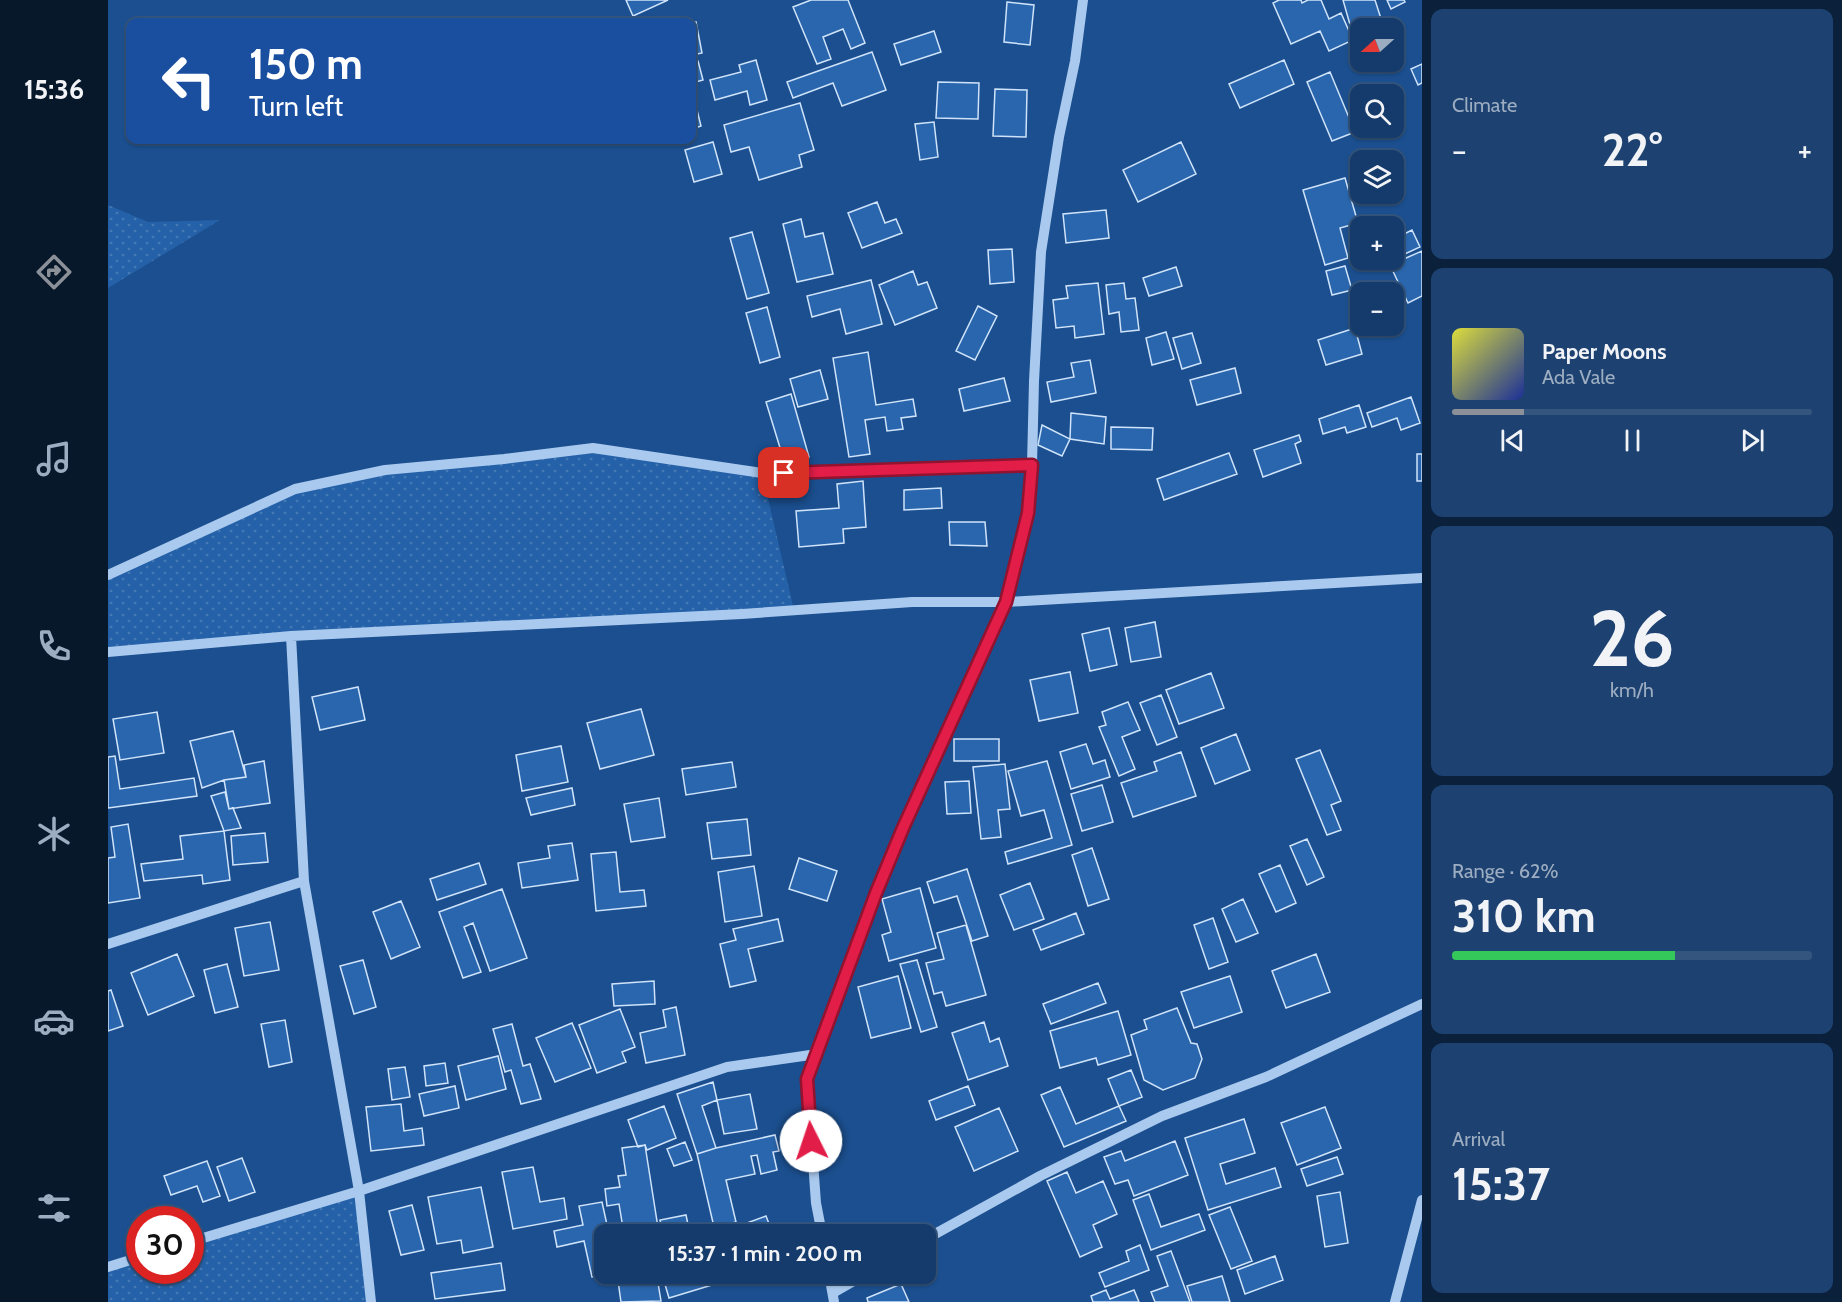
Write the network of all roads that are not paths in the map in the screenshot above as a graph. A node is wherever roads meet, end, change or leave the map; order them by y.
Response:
1 (1083, 0) edge
2 (1032, 465) junction
3 (108, 575) edge
4 (1422, 578) edge
5 (1006, 602) junction
6 (291, 636) junction
7 (108, 652) edge
8 (304, 881) junction
9 (108, 944) edge
10 (1422, 1004) edge
11 (817, 1054) junction
12 (359, 1191) junction
13 (1422, 1200) edge
14 (820, 1224) edge
15 (936, 1233) edge
16 (204, 1238) edge
17 (126, 1261) edge
18 (108, 1267) edge
19 (852, 1284) edge
20 (833, 1298) edge
21 (371, 1302) edge
22 (1395, 1302) edge

1 - 2 street
2 - 3 street
2 - 5 street
4 - 5 street
5 - 6 street
5 - 11 street
6 - 7 street
6 - 8 street
8 - 9 street
8 - 12 street
10 - 15 street
11 - 12 street
11 - 14 street
12 - 16 street
12 - 21 street
13 - 22 street
17 - 18 street
19 - 20 street

